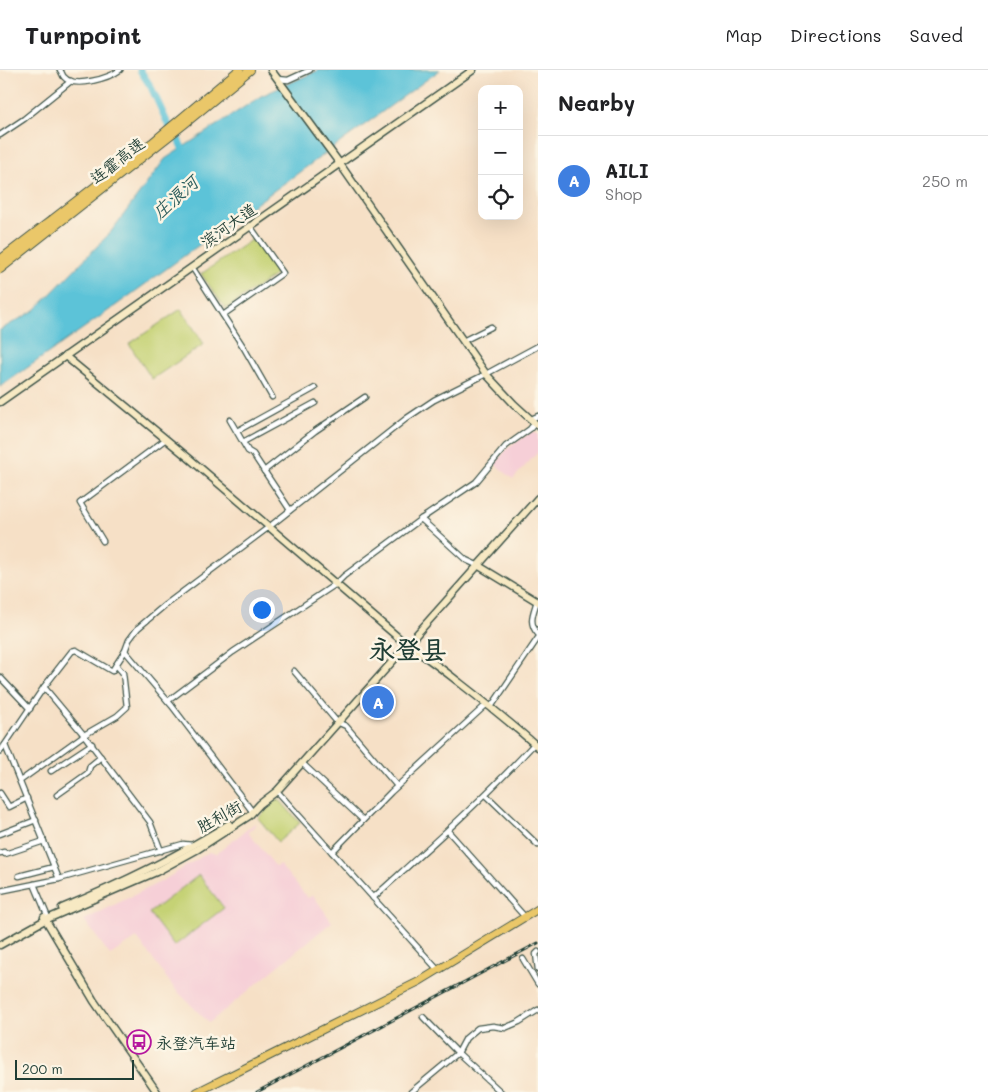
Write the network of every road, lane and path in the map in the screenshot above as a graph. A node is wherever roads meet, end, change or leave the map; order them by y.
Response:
1 (60, 70) edge
2 (120, 70) edge
3 (239, 70) edge
4 (250, 70) edge
5 (271, 70) edge
6 (310, 70) edge
7 (473, 70) edge
8 (71, 81) junction
9 (280, 82) junction
10 (183, 122) junction
11 (0, 135) edge
12 (154, 145) junction
13 (340, 164) junction
14 (250, 226) junction
15 (0, 260) edge
16 (192, 267) junction
17 (0, 269) edge
18 (223, 315) junction
19 (491, 327) dead end
20 (463, 341) junction
21 (538, 346) edge
22 (65, 356) junction
23 (486, 374) junction
24 (314, 388) dead end
25 (365, 396) dead end
26 (272, 397) dead end
27 (0, 402) edge
28 (315, 403) dead end
29 (230, 420) dead end
30 (536, 421) edge
31 (237, 431) junction
32 (166, 439) junction
33 (243, 442) junction
34 (264, 471) junction
35 (538, 498) edge
36 (290, 510) junction
37 (420, 519) junction
38 (269, 527) junction
39 (103, 541) dead end
40 (479, 566) junction
41 (336, 584) junction
42 (538, 602) edge
43 (538, 634) edge
44 (538, 638) edge
45 (407, 645) junction
46 (125, 651) junction
47 (116, 665) junction
48 (294, 671) dead end
49 (0, 677) edge
50 (44, 687) junction
51 (168, 701) junction
52 (489, 706) junction
53 (30, 709) junction
54 (337, 722) junction
55 (84, 735) junction
56 (92, 744) junction
57 (5, 745) junction
58 (536, 746) edge
59 (0, 752) edge
60 (101, 757) junction
61 (302, 763) junction
62 (51, 771) dead end
63 (20, 781) junction
64 (397, 786) junction
65 (277, 791) junction
66 (0, 793) edge
67 (486, 795) junction
68 (57, 796) dead end
69 (27, 798) junction
70 (252, 811) junction
71 (36, 820) junction
72 (363, 820) junction
73 (448, 830) junction
74 (0, 834) edge
75 (44, 841) junction
76 (195, 845) junction
77 (538, 845) edge
78 (161, 850) junction
79 (332, 852) junction
80 (0, 854) edge
81 (54, 866) junction
82 (19, 876) dead end
83 (59, 879) junction
84 (34, 884) junction
85 (0, 892) edge
86 (373, 898) junction
87 (538, 909) edge
88 (45, 917) junction
89 (525, 917) junction
90 (0, 941) edge
91 (0, 945) edge
92 (538, 952) edge
93 (523, 959) dead end
94 (438, 970) junction
95 (538, 970) edge
96 (538, 984) edge
97 (538, 1010) edge
98 (423, 1017) dead end
99 (458, 1052) junction
100 (157, 1092) edge
101 (197, 1092) edge
102 (411, 1092) edge
103 (501, 1092) edge

1 - 8 street
2 - 8 street
3 - 10 highway, 连霍高速
4 - 10 highway, 连霍高速
5 - 9 street
6 - 9 street
7 - 13 street, 滨河大道
8 - 11 street
9 - 13 street
10 - 12 highway, 连霍高速
12 - 15 highway, 连霍高速
12 - 17 highway, 连霍高速
13 - 14 street, 滨河大道
13 - 20 street
14 - 16 street, 滨河大道
14 - 18 street
16 - 18 street
16 - 22 street, 滨河大道
18 - 26 street
19 - 20 street
20 - 23 street
21 - 23 street
22 - 27 street, 滨河大道
22 - 32 street
23 - 30 street
23 - 36 street
24 - 31 street
25 - 34 street
28 - 33 street
29 - 31 street
30 - 37 street
31 - 33 street
32 - 38 street
32 - 39 street
33 - 34 street
34 - 36 street
35 - 40 street
36 - 38 street
37 - 40 street
37 - 41 street
38 - 41 street
38 - 46 street
40 - 42 street
40 - 45 street
41 - 45 street
41 - 51 street
42 - 43 street
44 - 52 street
45 - 52 street
45 - 54 street
46 - 47 street
46 - 51 street
47 - 50 street
47 - 55 street
48 - 54 street
49 - 53 street
50 - 53 street
50 - 55 street
51 - 70 street
52 - 58 street
52 - 64 street
53 - 57 street
54 - 61 street
54 - 64 street
55 - 56 street
55 - 63 street
56 - 60 street
56 - 62 street
57 - 59 street
57 - 63 street
58 - 67 street
60 - 68 street
60 - 78 street
61 - 65 street
61 - 72 street
63 - 69 street
64 - 72 street
65 - 70 street
65 - 79 street
66 - 69 street
67 - 73 street
67 - 77 street
69 - 71 street
70 - 76 street, 胜利街
70 - 88 street, 胜利街
71 - 74 street
71 - 75 street
72 - 79 street
73 - 86 street
73 - 89 street
75 - 80 street
75 - 81 street
76 - 78 street
76 - 88 street, 胜利街
78 - 83 street
79 - 86 street
81 - 82 street
81 - 83 street
83 - 84 street
84 - 85 street
84 - 88 street
86 - 94 street
87 - 89 main road
88 - 90 street, 胜利街
88 - 91 street, 胜利街
88 - 100 street
89 - 94 main road
92 - 95 street
93 - 96 street
94 - 101 main road
97 - 99 street
98 - 99 street
99 - 102 street
99 - 103 street

